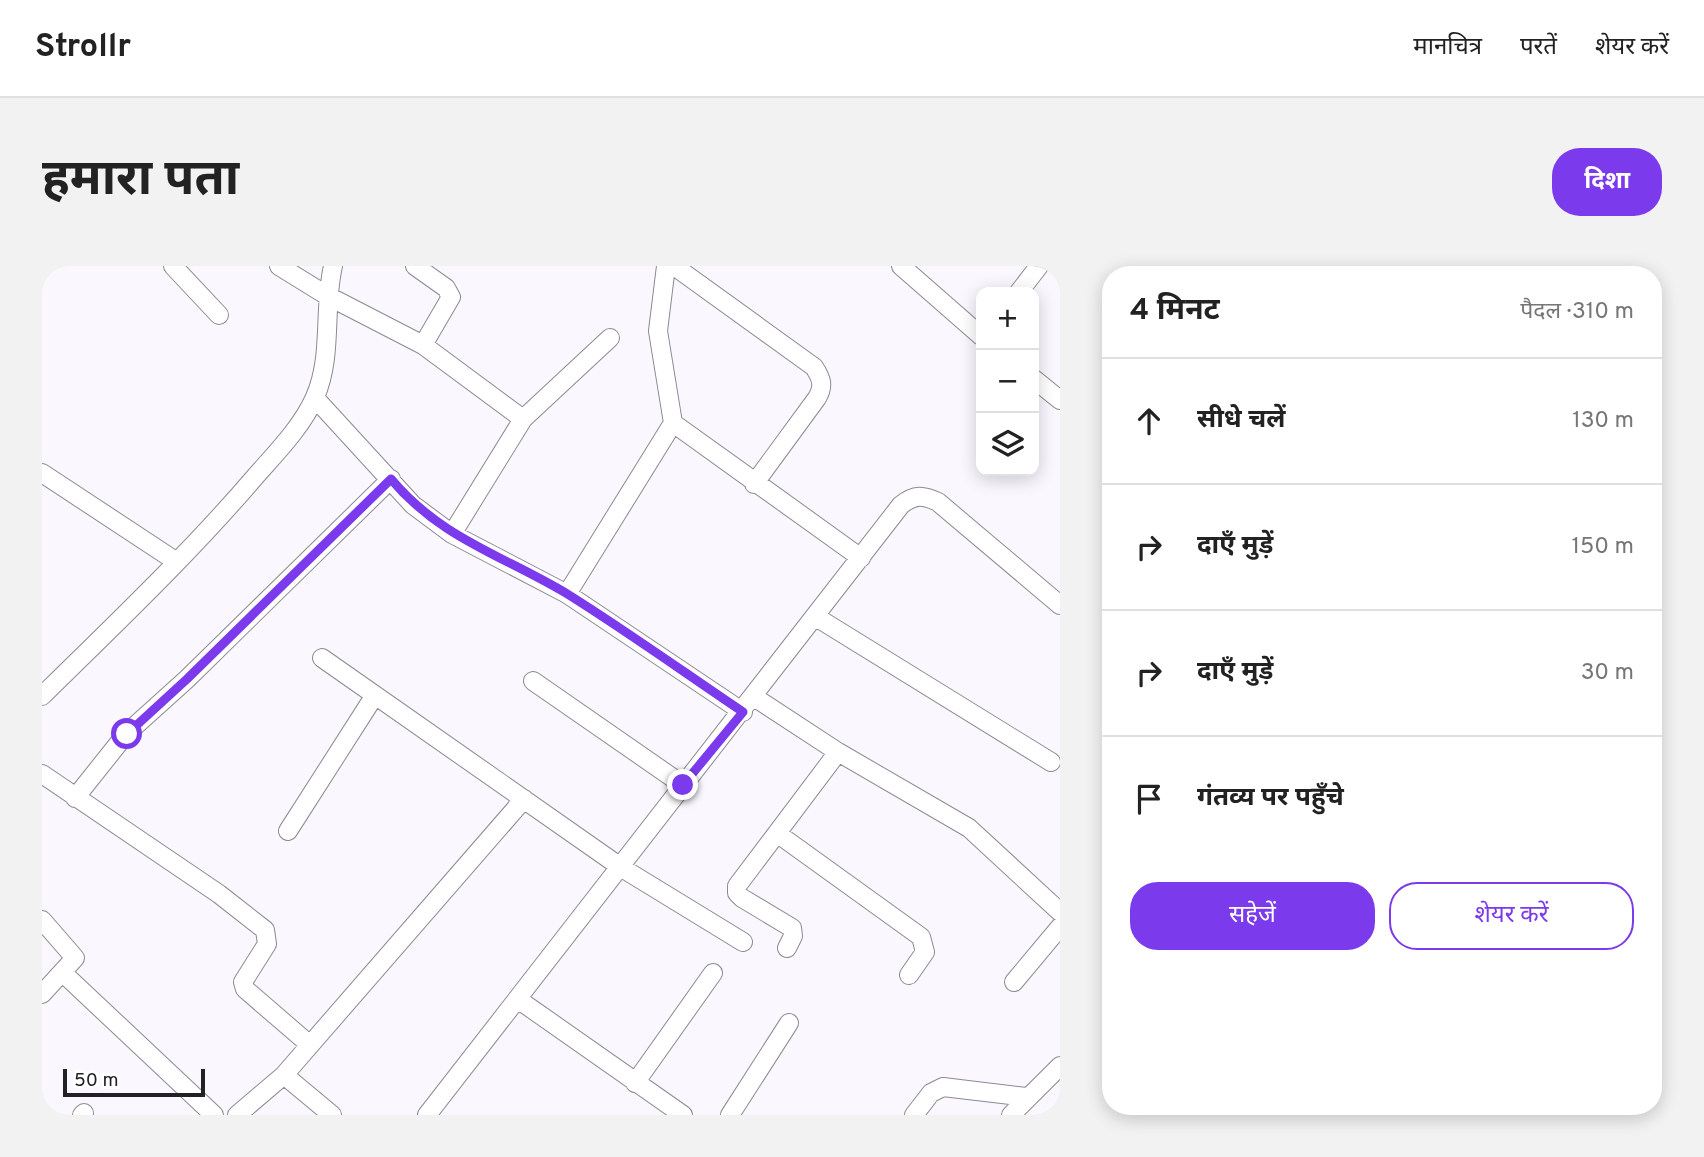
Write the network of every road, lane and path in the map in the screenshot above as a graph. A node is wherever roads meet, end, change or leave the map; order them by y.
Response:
1 (173, 266) edge
2 (279, 266) edge
3 (333, 266) edge
4 (415, 266) edge
5 (901, 266) edge
6 (1039, 266) edge
7 (665, 268) edge
8 (1023, 287) edge
9 (326, 295) junction
10 (219, 315) dead end
11 (976, 332) edge
12 (610, 338) dead end
13 (424, 345) junction
14 (1039, 383) edge
15 (315, 398) junction
16 (1060, 400) edge
17 (523, 419) junction
18 (673, 423) junction
19 (42, 473) edge
20 (391, 479) junction
21 (754, 484) junction
22 (452, 534) junction
23 (861, 558) junction
24 (177, 562) junction
25 (567, 594) junction
26 (1060, 605) edge
27 (816, 617) junction
28 (322, 659) dead end
29 (533, 681) dead end
30 (375, 695) junction
31 (42, 696) edge
32 (754, 697) junction
33 (743, 712) junction
34 (838, 752) junction
35 (1051, 762) dead end
36 (42, 774) edge
37 (683, 785) junction
38 (75, 798) junction
39 (524, 799) junction
40 (288, 831) dead end
41 (778, 834) junction
42 (622, 868) junction
43 (1060, 912) edge
44 (42, 920) edge
45 (1060, 927) edge
46 (743, 942) dead end
47 (787, 948) dead end
48 (63, 973) junction
49 (713, 973) dead end
50 (909, 975) dead end
51 (1014, 982) dead end
52 (42, 994) edge
53 (519, 1000) junction
54 (789, 1023) dead end
55 (310, 1045) junction
56 (1060, 1066) edge
57 (284, 1075) junction
58 (635, 1083) junction
59 (1026, 1097) junction
60 (214, 1115) edge
61 (237, 1115) edge
62 (332, 1115) edge
63 (427, 1115) edge
64 (683, 1115) edge
65 (730, 1115) edge
66 (914, 1115) edge
67 (1011, 1115) edge

1 - 10 street
2 - 9 street
3 - 9 street
4 - 13 street
5 - 11 street
6 - 8 street
7 - 18 street
7 - 21 street
9 - 13 street
9 - 15 street
12 - 17 street
13 - 17 street
14 - 16 street
15 - 20 street
15 - 24 street
17 - 22 street
18 - 21 street
18 - 25 street
19 - 24 street
20 - 22 street
20 - 38 street
21 - 23 street
22 - 25 street
23 - 26 street
23 - 27 street
24 - 31 street
25 - 33 street
27 - 32 street
27 - 35 street
28 - 30 street
29 - 37 street
30 - 39 street
30 - 40 street
32 - 33 street
32 - 34 street
33 - 37 street
34 - 41 street
34 - 43 street
36 - 38 street
37 - 42 street
38 - 55 street
39 - 42 street
39 - 55 street
41 - 47 street
41 - 50 street
42 - 46 street
42 - 53 street
44 - 48 street
45 - 51 street
48 - 52 street
48 - 60 street
49 - 58 street
53 - 58 street
53 - 63 street
54 - 65 street
55 - 57 street
56 - 59 street
57 - 61 street
57 - 62 street
58 - 64 street
59 - 66 street
59 - 67 street

